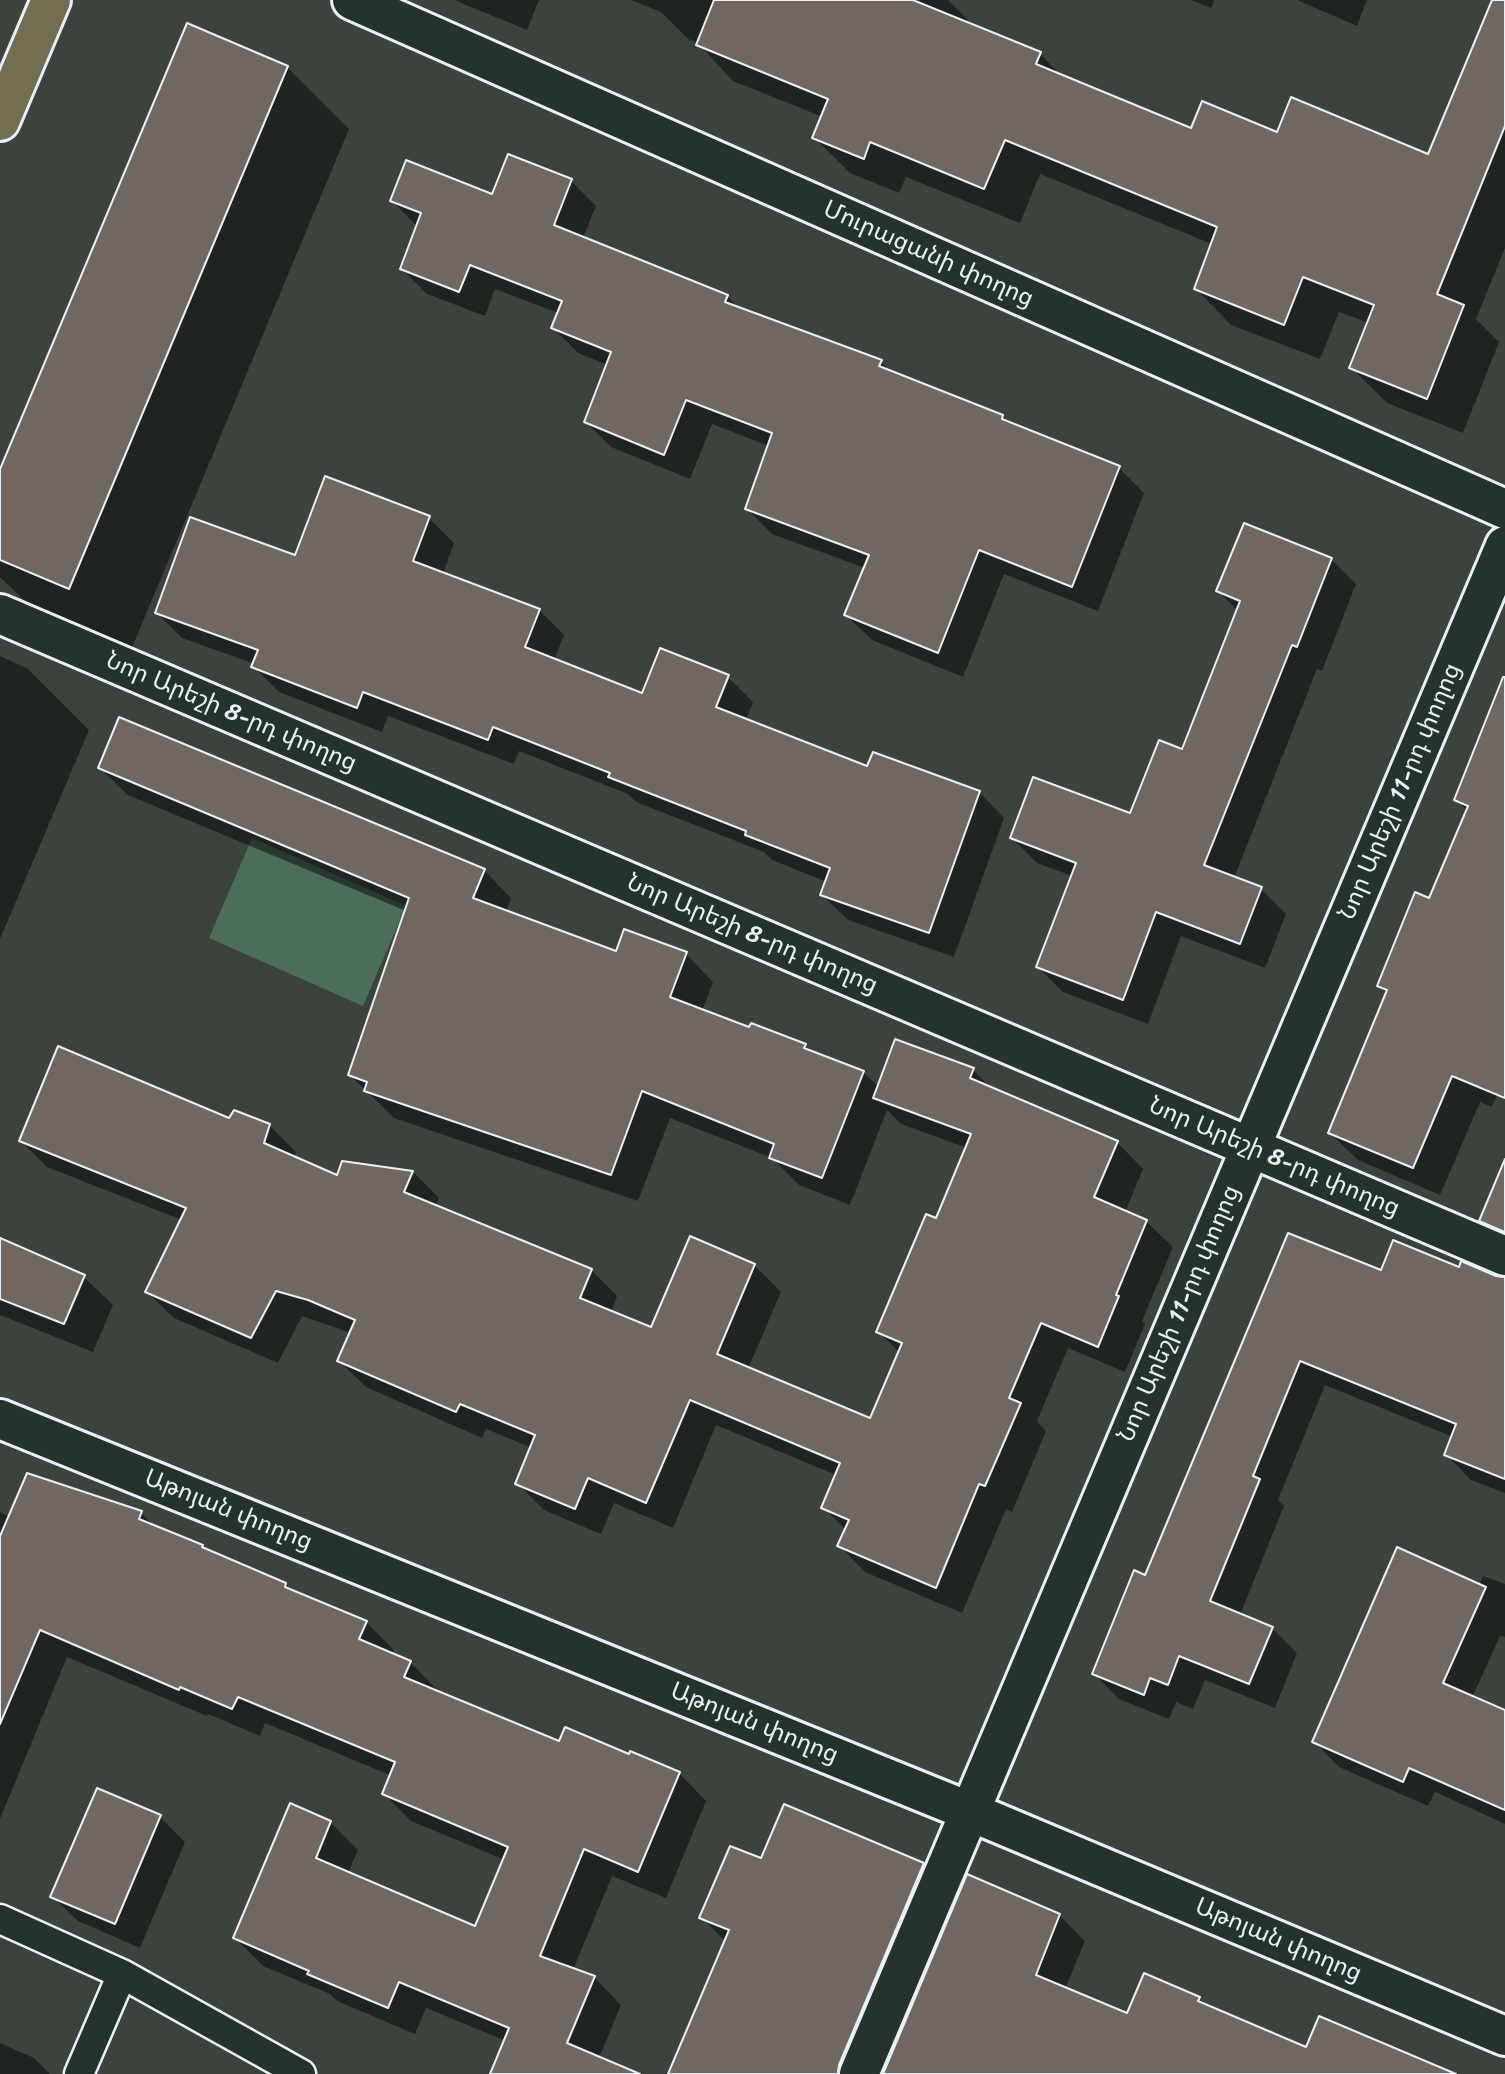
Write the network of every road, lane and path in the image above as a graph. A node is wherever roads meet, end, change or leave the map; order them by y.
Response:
1 (51, 0) edge
2 (352, 0) edge
3 (0, 121) edge
4 (1505, 509) edge
5 (1505, 546) edge
6 (0, 614) edge
7 (1250, 1148) junction
8 (1505, 1256) edge
9 (0, 1419) edge
10 (971, 1812) junction
11 (0, 1919) edge
12 (122, 1974) junction
13 (1505, 2036) edge
14 (79, 2074) edge
15 (301, 2074) edge
16 (859, 2074) edge

1 - 3 main road
2 - 4 street, Մուրացանի փողոց
5 - 7 street, Նոր Արեշի 11-րդ փողոց
6 - 7 street, Նոր Արեշի 8-րդ փողոց
7 - 8 street, Նոր Արեշի 8-րդ փողոց
7 - 10 street, Նոր Արեշի 11-րդ փողոց
9 - 10 street, Աթոյան փողոց
10 - 13 street, Աթոյան փողոց
10 - 16 street, Նոր Արեշի 11-րդ փողոց
11 - 12 lane
12 - 14 lane
12 - 15 lane

